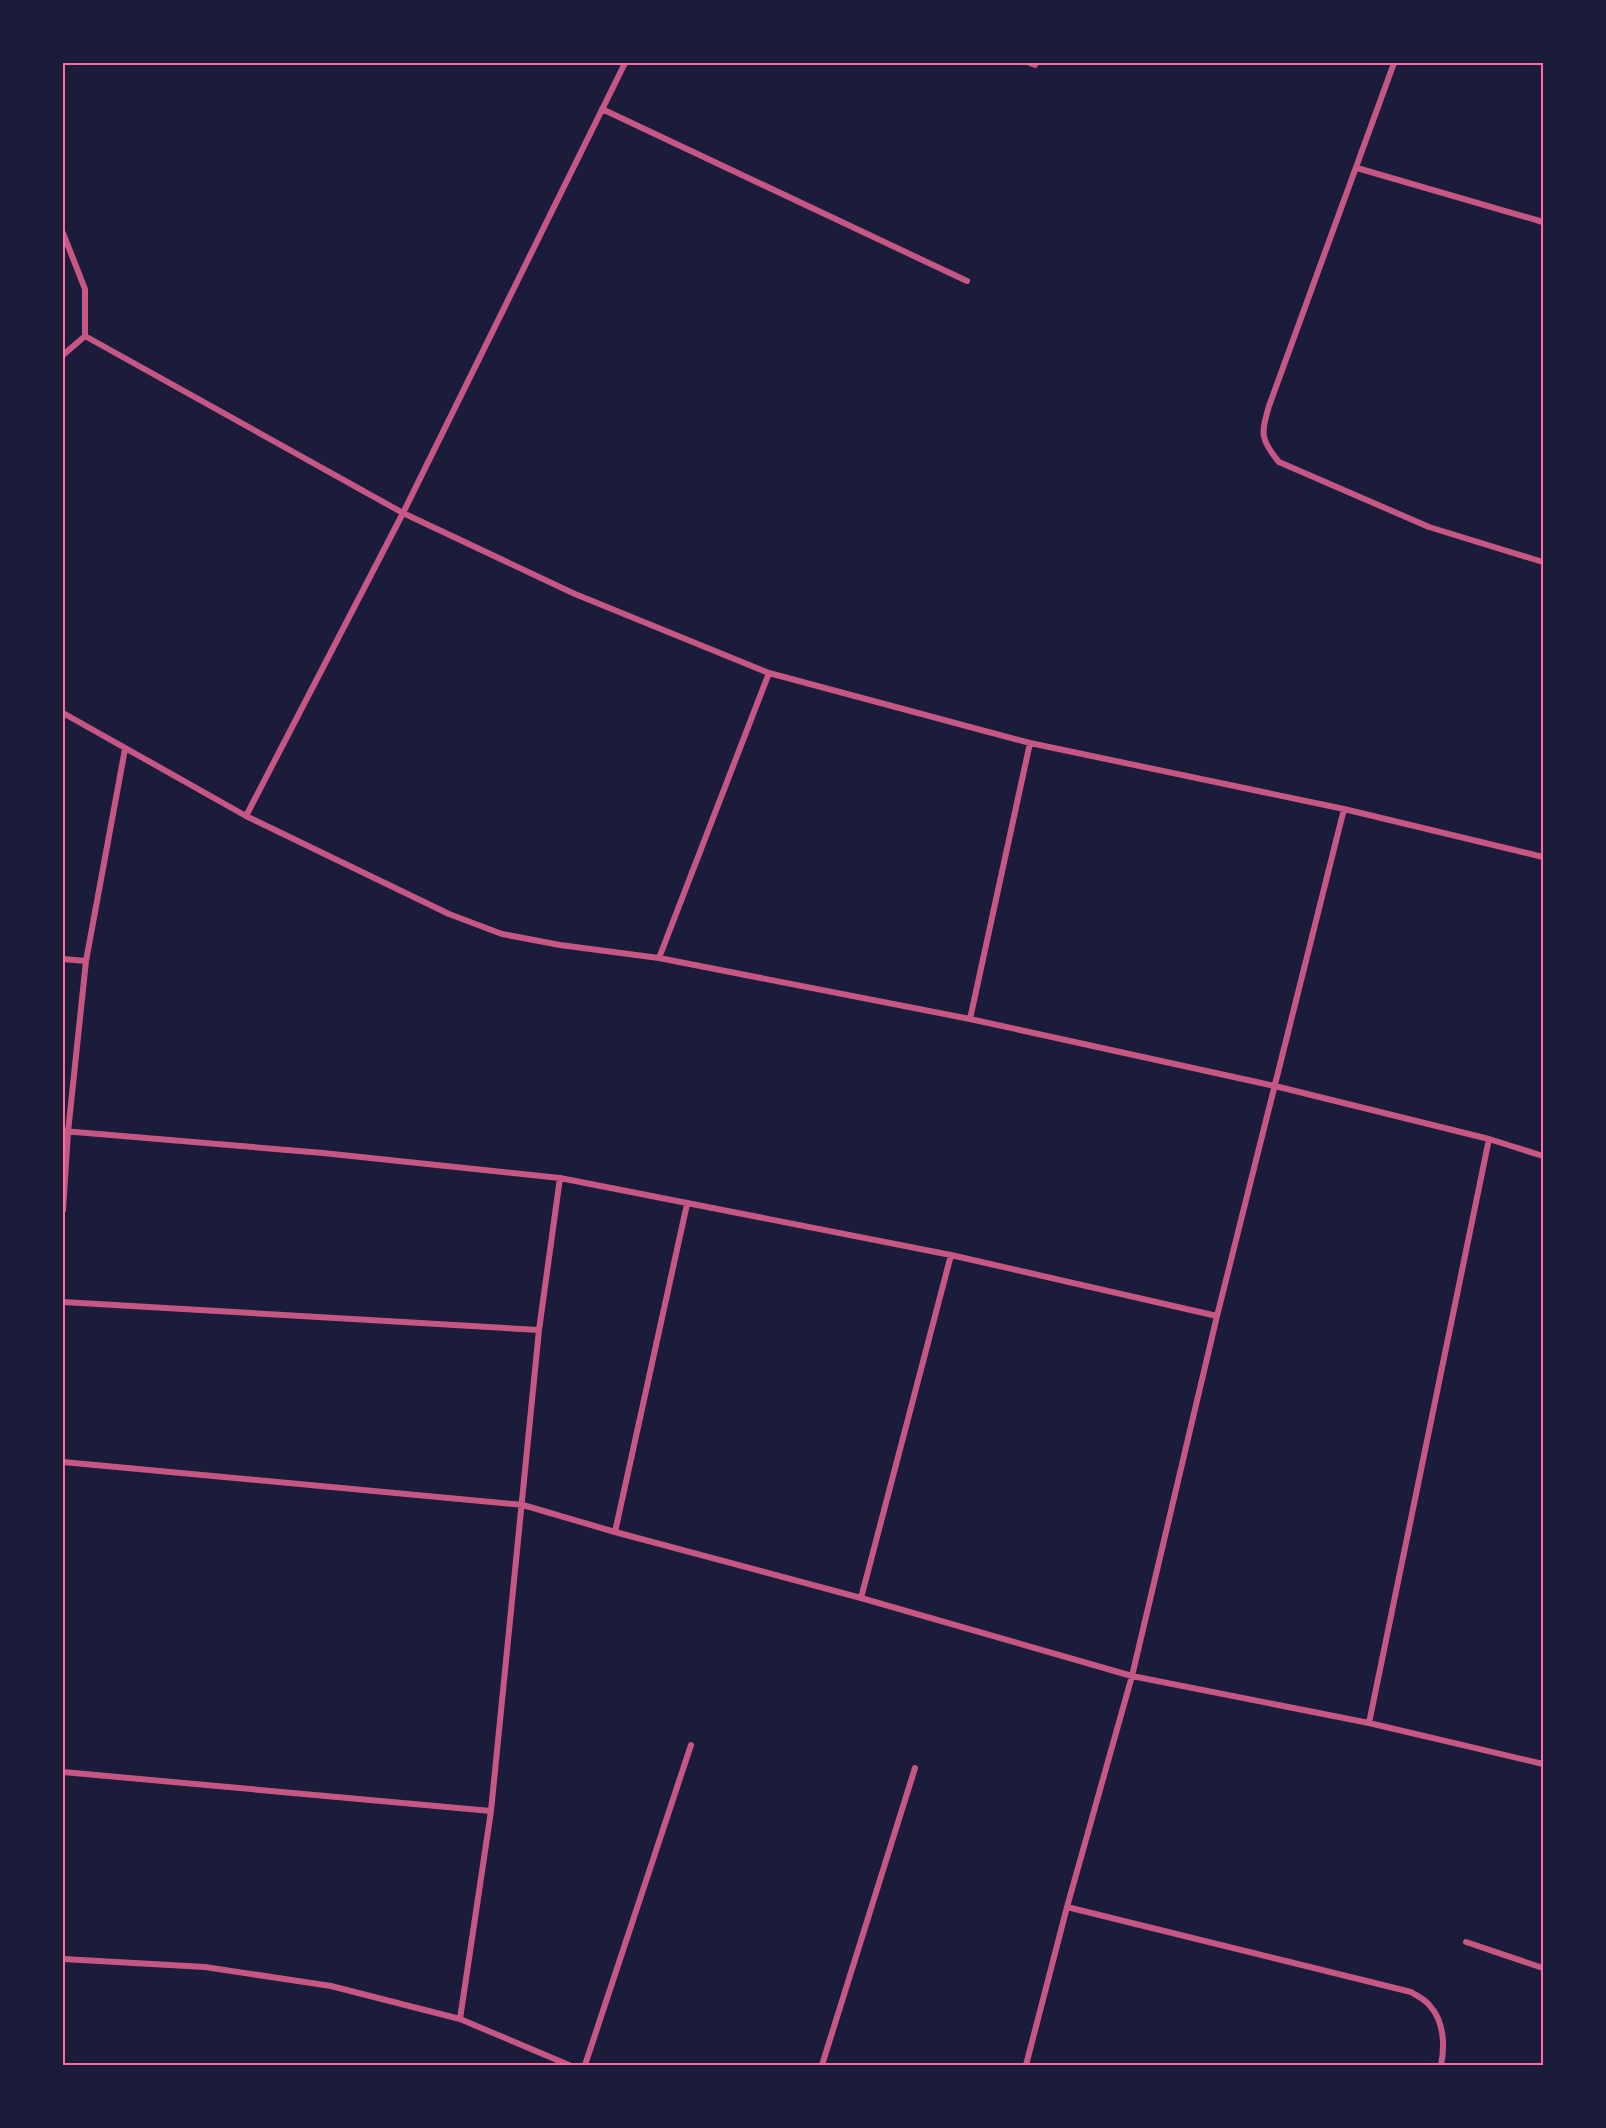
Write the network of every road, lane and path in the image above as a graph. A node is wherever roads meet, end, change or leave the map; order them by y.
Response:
1 (625, 63) edge
2 (1394, 63) edge
3 (602, 109) junction
4 (1357, 168) junction
5 (1543, 222) edge
6 (63, 233) edge
7 (967, 281) dead end
8 (85, 336) junction
9 (63, 355) edge
10 (403, 513) junction
11 (1543, 562) edge
12 (769, 673) junction
13 (63, 713) edge
14 (1030, 743) junction
15 (125, 749) junction
16 (1344, 809) junction
17 (246, 816) junction
18 (1543, 857) edge
19 (659, 958) junction
20 (63, 959) edge
21 (86, 961) junction
22 (970, 1019) junction
23 (1275, 1086) junction
24 (66, 1132) edge
25 (1489, 1139) junction
26 (1543, 1156) edge
27 (560, 1178) junction
28 (687, 1204) junction
29 (63, 1210) edge
30 (951, 1255) junction
31 (63, 1302) edge
32 (1217, 1316) junction
33 (539, 1330) junction
34 (63, 1462) edge
35 (523, 1505) junction
36 (615, 1532) junction
37 (861, 1598) junction
38 (1131, 1676) junction
39 (1369, 1723) junction
40 (691, 1745) dead end
41 (1543, 1764) edge
42 (915, 1768) dead end
43 (63, 1772) edge
44 (491, 1811) junction
45 (1067, 1907) junction
46 (1466, 1942) dead end
47 (63, 1959) edge
48 (1543, 1968) edge
49 (460, 2019) junction
50 (569, 2065) edge
51 (585, 2065) edge
52 (822, 2065) edge
53 (1026, 2065) edge
54 (1441, 2065) edge

1 - 3 street
2 - 4 street
3 - 7 street
3 - 10 street
4 - 5 street
4 - 11 street
6 - 8 street
8 - 9 street
8 - 10 street
10 - 12 street
10 - 17 street
12 - 14 street
12 - 19 street
13 - 15 street
14 - 16 street
14 - 22 street
15 - 17 street
15 - 21 street
16 - 18 street
16 - 23 street
17 - 19 street
19 - 22 street
20 - 21 street
21 - 24 street
22 - 23 street
23 - 25 street
23 - 32 street
24 - 27 street
24 - 29 street
25 - 26 street
25 - 39 street
27 - 28 street
27 - 33 street
28 - 30 street
28 - 36 street
30 - 32 street
30 - 37 street
31 - 33 street
32 - 38 street
33 - 35 street
34 - 35 street
35 - 36 street
35 - 44 street
36 - 37 street
37 - 38 street
38 - 39 street
38 - 45 street
39 - 41 street
40 - 51 street
42 - 52 street
43 - 44 street
44 - 49 street
45 - 53 street
45 - 54 street
46 - 48 street
47 - 49 street
49 - 50 street

